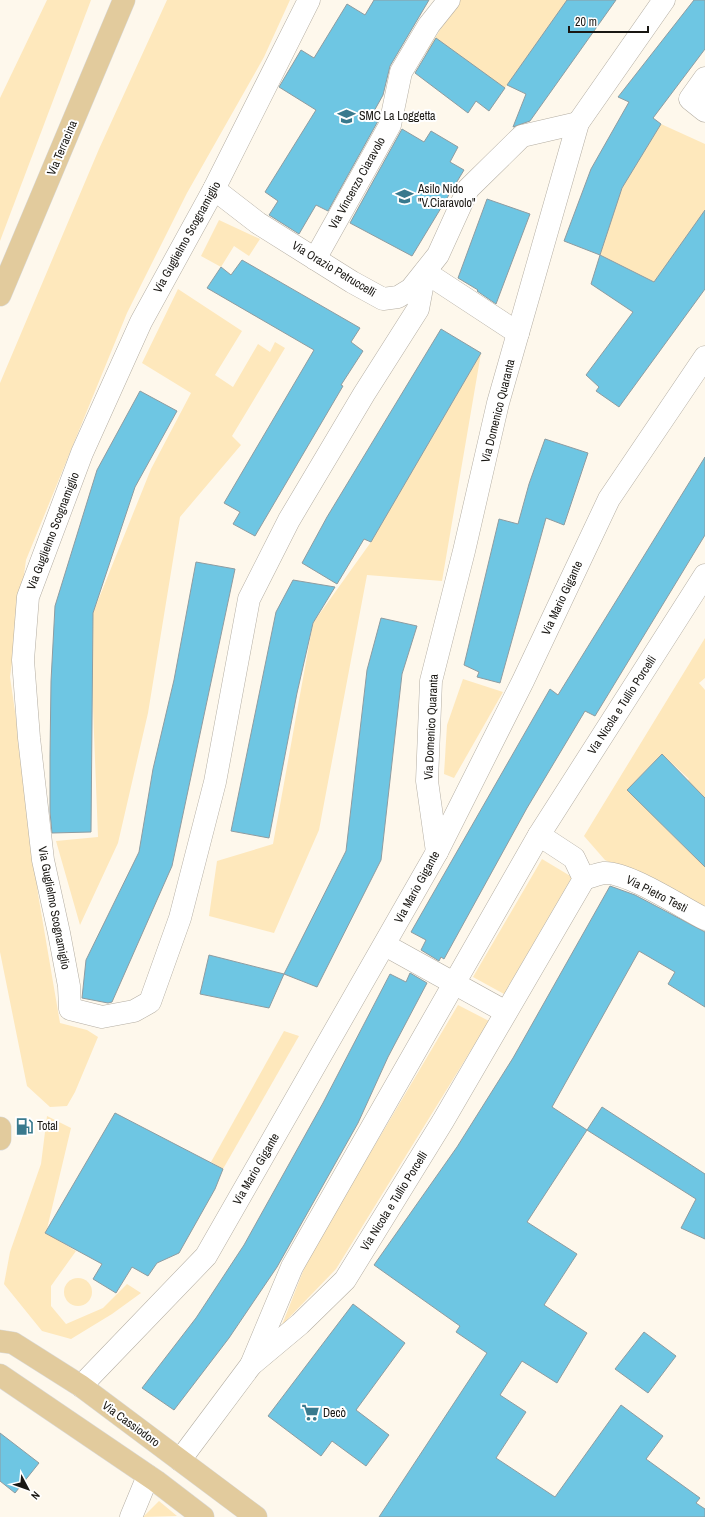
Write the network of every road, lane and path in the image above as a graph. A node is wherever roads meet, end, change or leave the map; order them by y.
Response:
1 (124, 0) edge
2 (309, 0) edge
3 (449, 0) edge
4 (664, 0) edge
5 (705, 78) edge
6 (705, 111) edge
7 (578, 123) junction
8 (214, 189) junction
9 (315, 259) junction
10 (425, 272) junction
11 (0, 295) edge
12 (518, 333) junction
13 (705, 356) edge
14 (705, 575) edge
15 (539, 835) junction
16 (437, 852) junction
17 (584, 879) junction
18 (705, 919) edge
19 (385, 945) junction
20 (454, 983) junction
21 (506, 1012) junction
22 (0, 1128) edge
23 (0, 1139) edge
24 (0, 1340) edge
25 (251, 1365) junction
26 (0, 1375) edge
27 (80, 1386) junction
28 (180, 1460) junction
29 (148, 1476) junction
30 (131, 1517) edge
31 (203, 1517) edge
32 (256, 1517) edge

1 - 11 main road, Via Terracina
2 - 8 street, Via Guglielmo Scognamiglio
3 - 9 street, Via Vincenzo Ciaravolo
4 - 7 street, Via Domenico Quaranta
5 - 6 street
7 - 10 street, Via Orazio Petruccelli
7 - 12 street, Via Domenico Quaranta
8 - 9 street, Via Orazio Petruccelli
8 - 10 street, Via Guglielmo Scognamiglio
9 - 10 street, Via Orazio Petruccelli
10 - 12 street
12 - 16 street, Via Domenico Quaranta
13 - 16 street, Via Mario Gigante
14 - 15 street, Via Nicola e Tullio Porcelli
15 - 17 street
15 - 20 street, Via Nicola e Tullio Porcelli
16 - 19 street, Via Mario Gigante
17 - 18 street, Via Pietro Testi
17 - 21 street, Via Nicola e Tullio Porcelli
19 - 20 street
19 - 27 street, Via Mario Gigante
20 - 21 street
20 - 25 street, Via Nicola e Tullio Porcelli
21 - 25 street, Via Nicola e Tullio Porcelli
22 - 23 main road
24 - 27 main road, Via Cassiodoro
25 - 28 street, Via Nicola e Tullio Porcelli
26 - 29 main road
27 - 28 main road, Via Cassiodoro
28 - 32 main road, Via Cassiodoro
29 - 30 street
29 - 31 main road

